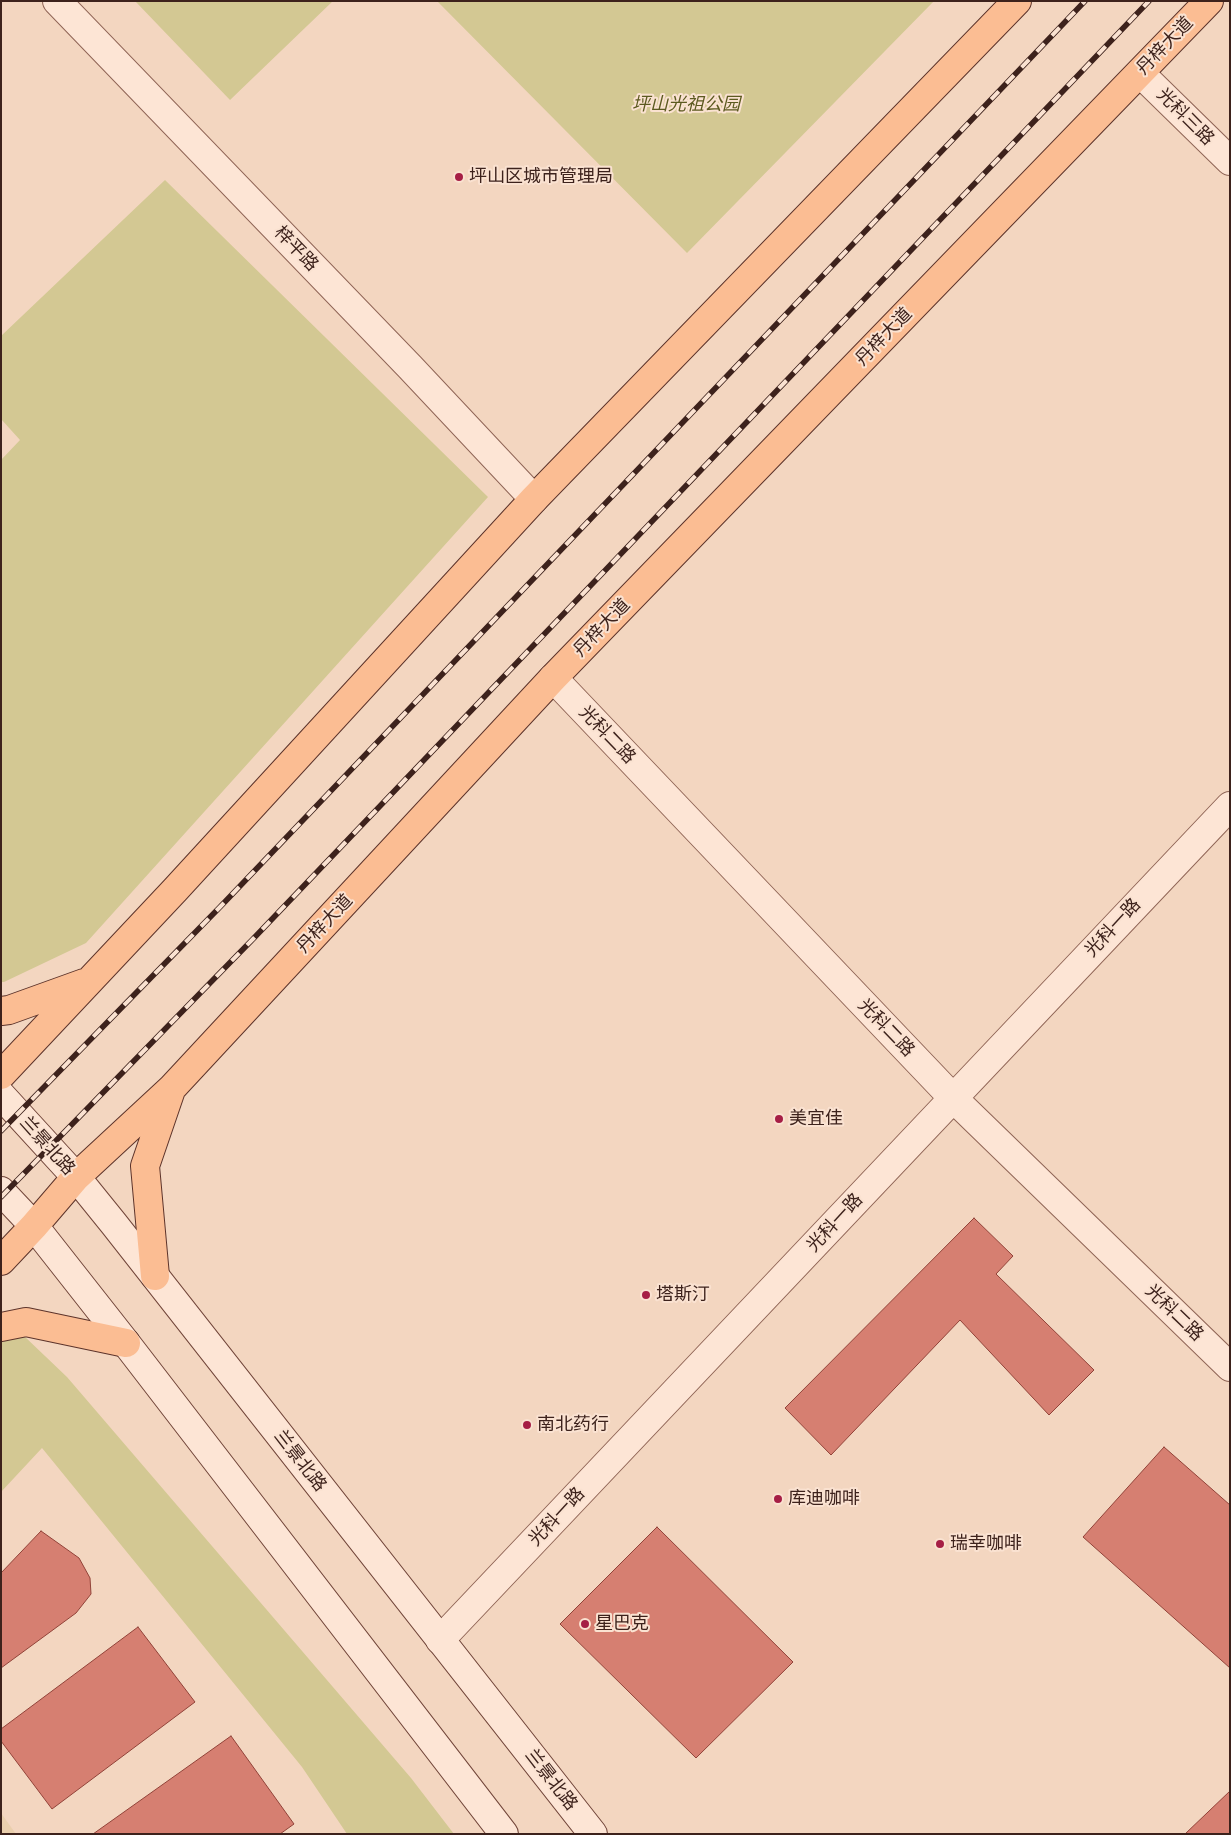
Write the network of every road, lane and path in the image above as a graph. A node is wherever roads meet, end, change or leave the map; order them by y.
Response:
1 (57, 1) edge
2 (1017, 1) edge
3 (1209, 1) edge
4 (1140, 73) junction
5 (1230, 161) edge
6 (534, 499) junction
7 (553, 678) junction
8 (1230, 806) edge
9 (88, 982) junction
10 (1, 1011) edge
11 (1, 1076) edge
12 (172, 1088) junction
13 (1, 1095) edge
14 (953, 1098) junction
15 (76, 1178) junction
16 (1, 1191) edge
17 (34, 1226) junction
18 (1, 1261) edge
19 (155, 1276) junction
20 (1, 1327) edge
21 (126, 1343) junction
22 (1230, 1367) edge
23 (440, 1640) junction
24 (504, 1834) edge
25 (593, 1834) edge

1 - 6 street, 梓平路
2 - 6 main road
3 - 4 main road, 丹梓大道
4 - 5 street, 光科三路
4 - 7 main road, 丹梓大道
6 - 9 main road
7 - 12 main road, 丹梓大道
7 - 14 street, 光科二路
8 - 14 street, 光科一路
9 - 10 main road
9 - 11 main road
12 - 15 main road, 丹梓大道
12 - 19 main road
13 - 15 street, 兰景北路
14 - 22 street, 光科二路
14 - 23 street, 光科一路
15 - 17 main road, 丹梓大道
15 - 19 street, 兰景北路
16 - 17 street
17 - 18 main road, 丹梓大道
17 - 21 street
19 - 23 street, 兰景北路
20 - 21 main road
21 - 24 street
23 - 25 street, 兰景北路

